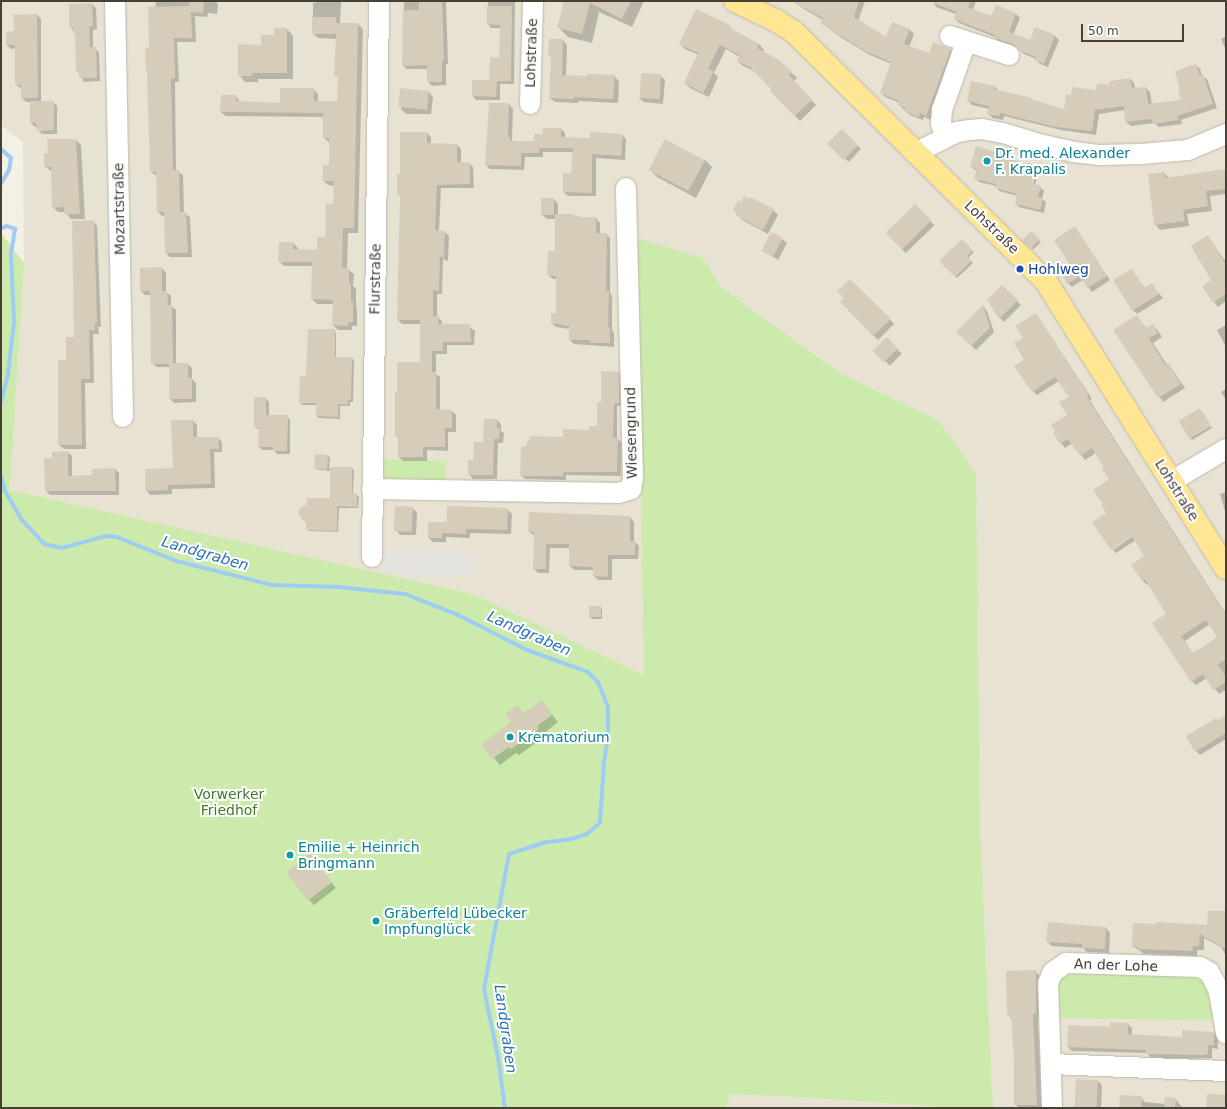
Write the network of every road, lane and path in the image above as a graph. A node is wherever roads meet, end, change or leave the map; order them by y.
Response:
1 (115, 1) edge
2 (379, 1) edge
3 (533, 1) edge
4 (735, 1) edge
5 (1009, 55) dead end
6 (530, 104) dead end
7 (1226, 134) edge
8 (945, 137) junction
9 (915, 153) junction
10 (626, 188) dead end
11 (123, 417) dead end
12 (1226, 449) edge
13 (1172, 481) junction
14 (372, 489) junction
15 (372, 557) dead end
16 (1226, 568) edge
17 (1226, 1033) edge
18 (1051, 1064) junction
19 (1226, 1071) edge
20 (1052, 1108) edge

1 - 11 street, Mozartstraße
2 - 14 street, Flurstraße
3 - 6 street, Lohstraße
4 - 9 main road, Lohstraße
5 - 8 street
7 - 8 street
8 - 9 street
9 - 13 main road, Lohstraße
10 - 14 street, Wiesengrund
12 - 13 street
13 - 16 main road, Lohstraße
14 - 15 street, Flurstraße
17 - 18 street, An der Lohe
18 - 19 street
18 - 20 street, An der Lohe

